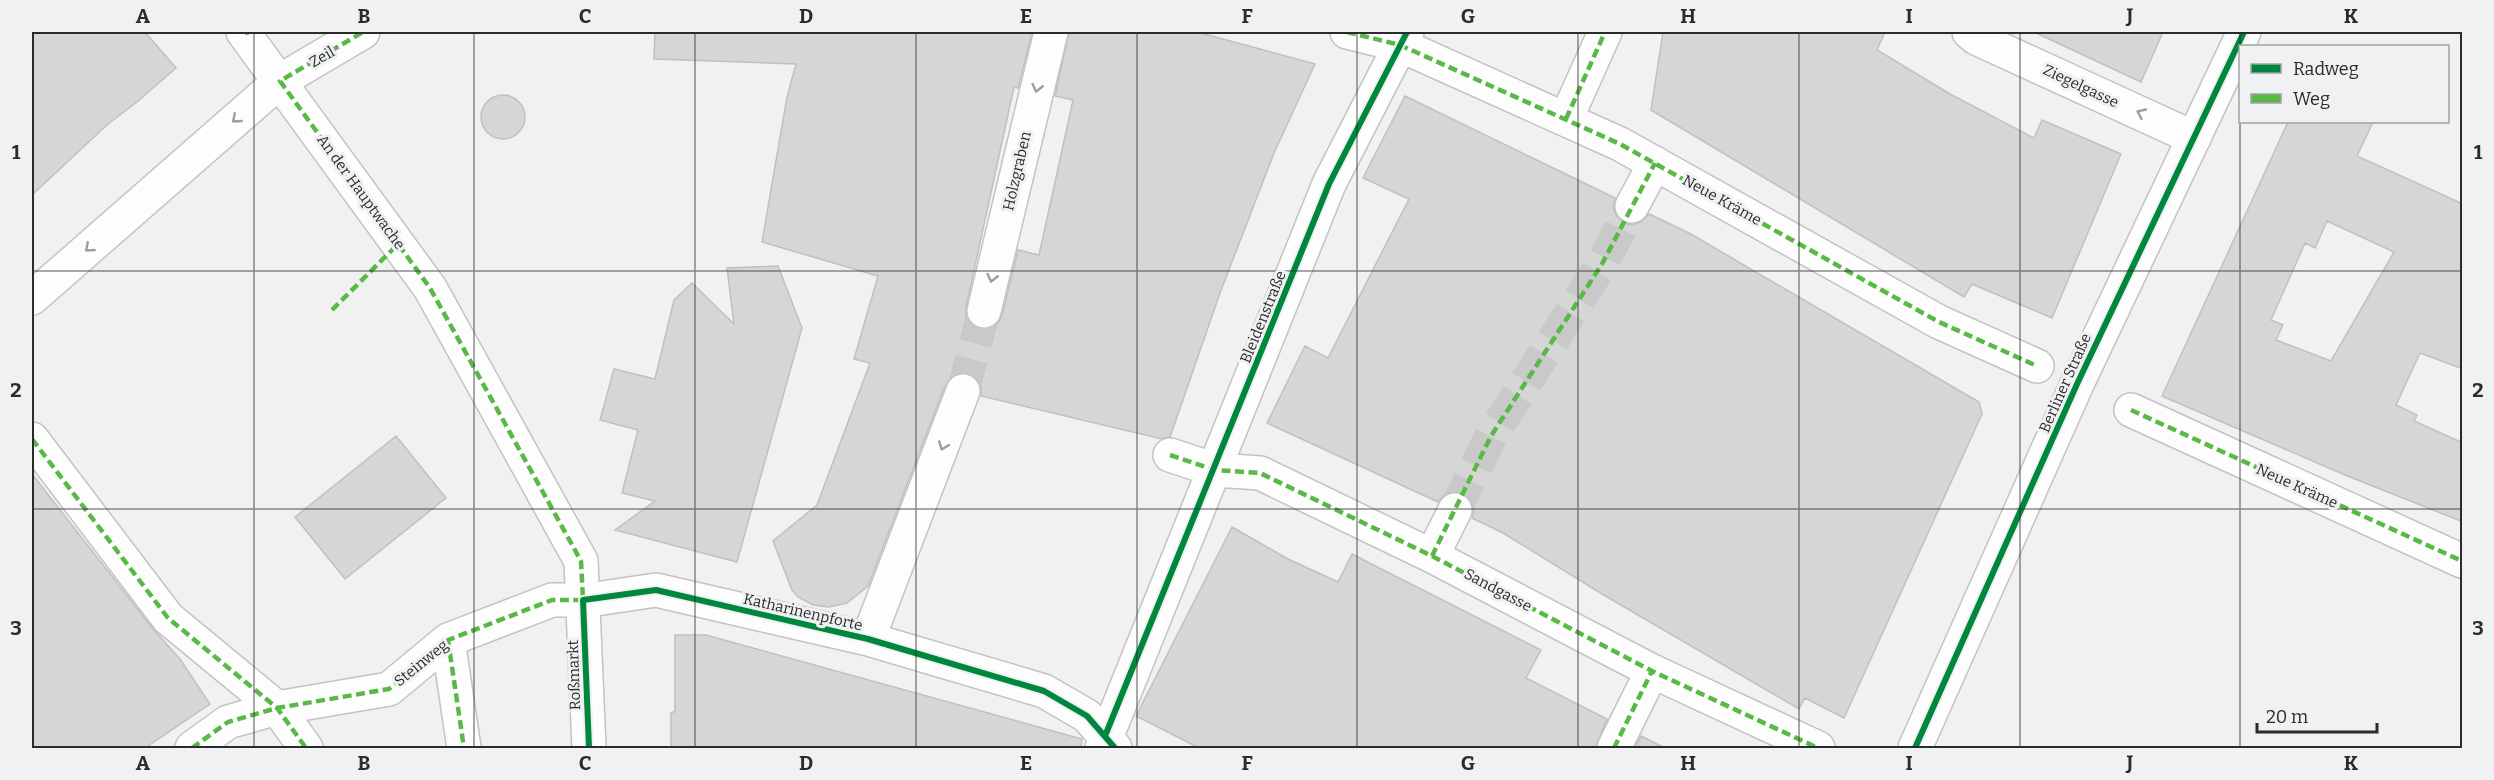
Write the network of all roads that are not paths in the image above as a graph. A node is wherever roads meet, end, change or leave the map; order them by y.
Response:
1 (246, 32) edge
2 (363, 32) edge
3 (1051, 32) edge
4 (1347, 32) edge
5 (1605, 32) edge
6 (1969, 32) edge
7 (2244, 32) edge
8 (1404, 38) edge
9 (280, 81) junction
10 (1566, 119) junction
11 (2194, 138) junction
12 (1655, 162) junction
13 (1632, 206) tunnel mouth
14 (32, 298) edge
15 (984, 311) tunnel mouth
16 (2037, 366) dead end
17 (963, 391) tunnel mouth
18 (2131, 410) dead end
19 (32, 439) edge
20 (1170, 455) dead end
21 (1215, 470) junction
22 (1455, 510) tunnel mouth
23 (1432, 556) junction
24 (2463, 561) edge
25 (583, 600) junction
26 (868, 639) junction
27 (448, 640) junction
28 (1652, 671) junction
29 (276, 708) junction
30 (1108, 744) edge
31 (192, 748) edge
32 (306, 748) edge
33 (464, 748) edge
34 (589, 748) edge
35 (1614, 748) edge
36 (1818, 748) edge
37 (1915, 748) edge

1 - 9 street, An der Hauptwache
2 - 9 street, Zeil
3 -> 15 street, Holzgraben
4 - 8 street, Neue Kräme
5 - 10 street
11 -> 6 street, Ziegelgasse
7 - 11 street, Berliner Straße
8 - 10 street, Neue Kräme
8 - 21 street, Bleidenstraße
9 -> 14 street
9 - 25 street, An der Hauptwache
10 - 12 street, Neue Kräme
11 - 37 street, Berliner Straße
12 - 13 street
12 - 16 street, Neue Kräme
17 -> 26 street
18 - 24 street, Neue Kräme
19 - 29 street
20 - 21 street, Sandgasse
21 - 23 street, Sandgasse
21 - 30 street, Bleidenstraße
22 - 23 street
23 - 28 street, Sandgasse
25 - 26 street, Katharinenpforte
25 - 27 street, Steinweg
25 - 34 street, Roßmarkt
26 - 30 street, Katharinenpforte
27 - 29 street, Steinweg
27 - 33 street
28 - 35 street
28 - 36 street, Sandgasse
29 - 31 street, Steinweg
29 - 32 street

